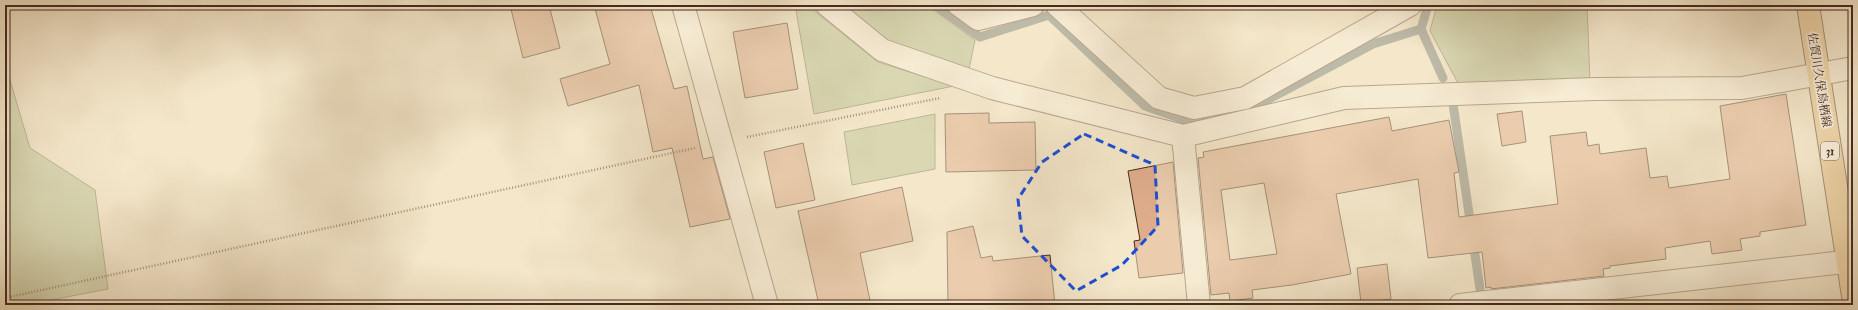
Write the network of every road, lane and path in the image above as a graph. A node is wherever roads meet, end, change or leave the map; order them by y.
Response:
1 (12, 5) edge
2 (683, 5) edge
3 (827, 5) edge
4 (959, 5) edge
5 (1033, 5) edge
6 (1057, 5) edge
7 (1410, 5) edge
8 (1808, 5) edge
9 (5, 6) edge
10 (1853, 68) edge
11 (1818, 75) junction
12 (945, 97) dead end
13 (1183, 136) junction
14 (722, 142) junction
15 (1850, 262) edge
16 (1853, 296) edge
17 (5, 298) edge
18 (1534, 301) edge
19 (767, 305) edge
20 (1199, 305) edge
21 (1460, 305) edge

1 - 9 path
2 - 14 street
3 - 13 street
4 - 5 street
6 - 7 street
8 - 11 main road, 佐賀川久保鳥栖線 / 31
10 - 11 street
11 - 13 street
11 - 15 main road, 佐賀川久保鳥栖線 / 31
12 - 14 path
13 - 20 street
14 - 17 path
14 - 19 street
15 - 16 main road, 佐賀川久保鳥栖線 / 31
15 - 18 street
18 - 21 street

